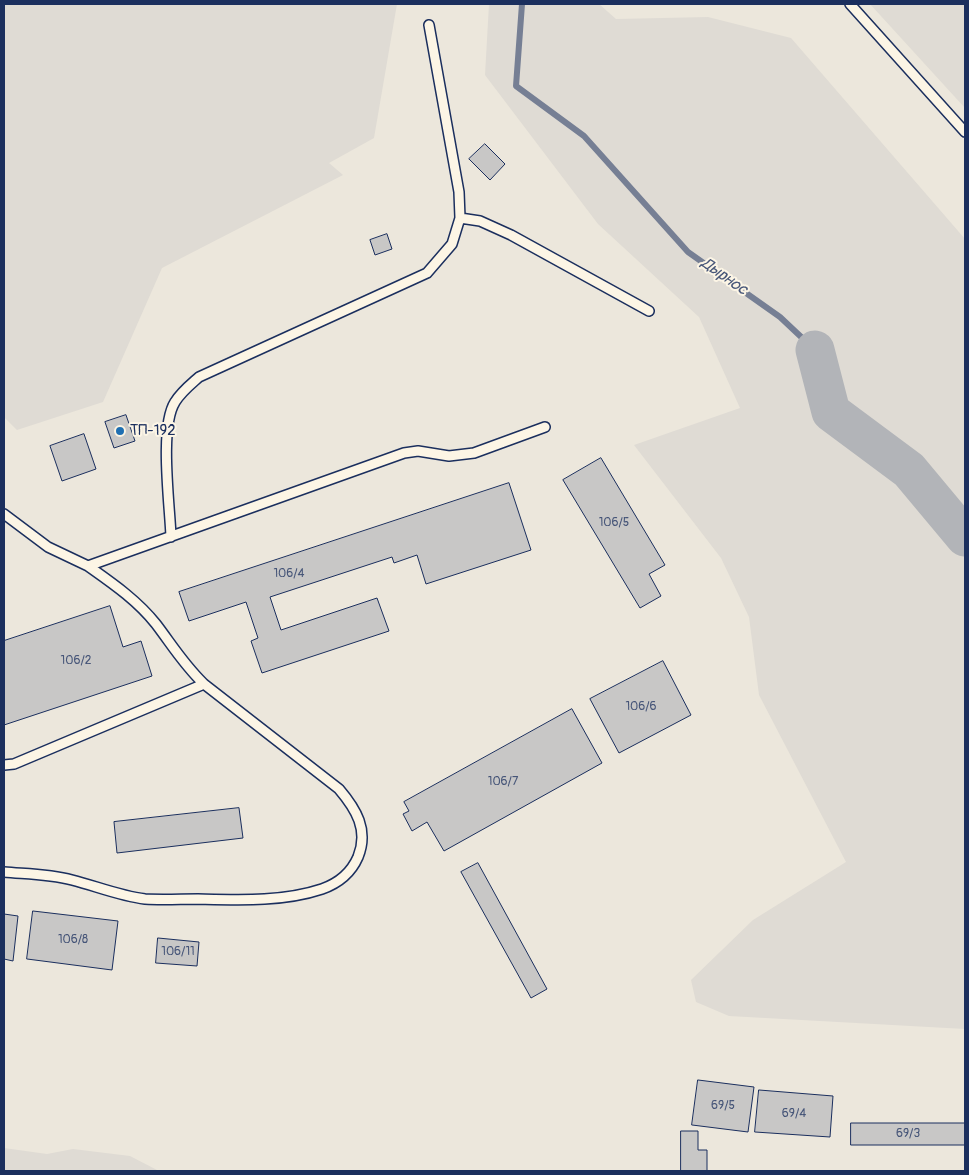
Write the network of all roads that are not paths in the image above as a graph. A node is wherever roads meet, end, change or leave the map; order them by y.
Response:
1 (850, 4) edge
2 (429, 25) dead end
3 (965, 132) edge
4 (460, 218) junction
5 (648, 311) dead end
6 (545, 427) dead end
7 (4, 514) edge
8 (171, 537) junction
9 (88, 566) junction
10 (204, 684) junction
11 (4, 765) edge
12 (4, 872) edge

1 - 3 lane
2 - 4 lane
4 - 5 lane
4 - 8 lane
6 - 8 lane
7 - 9 lane
8 - 9 lane
9 - 10 lane
10 - 11 lane
10 - 12 lane

